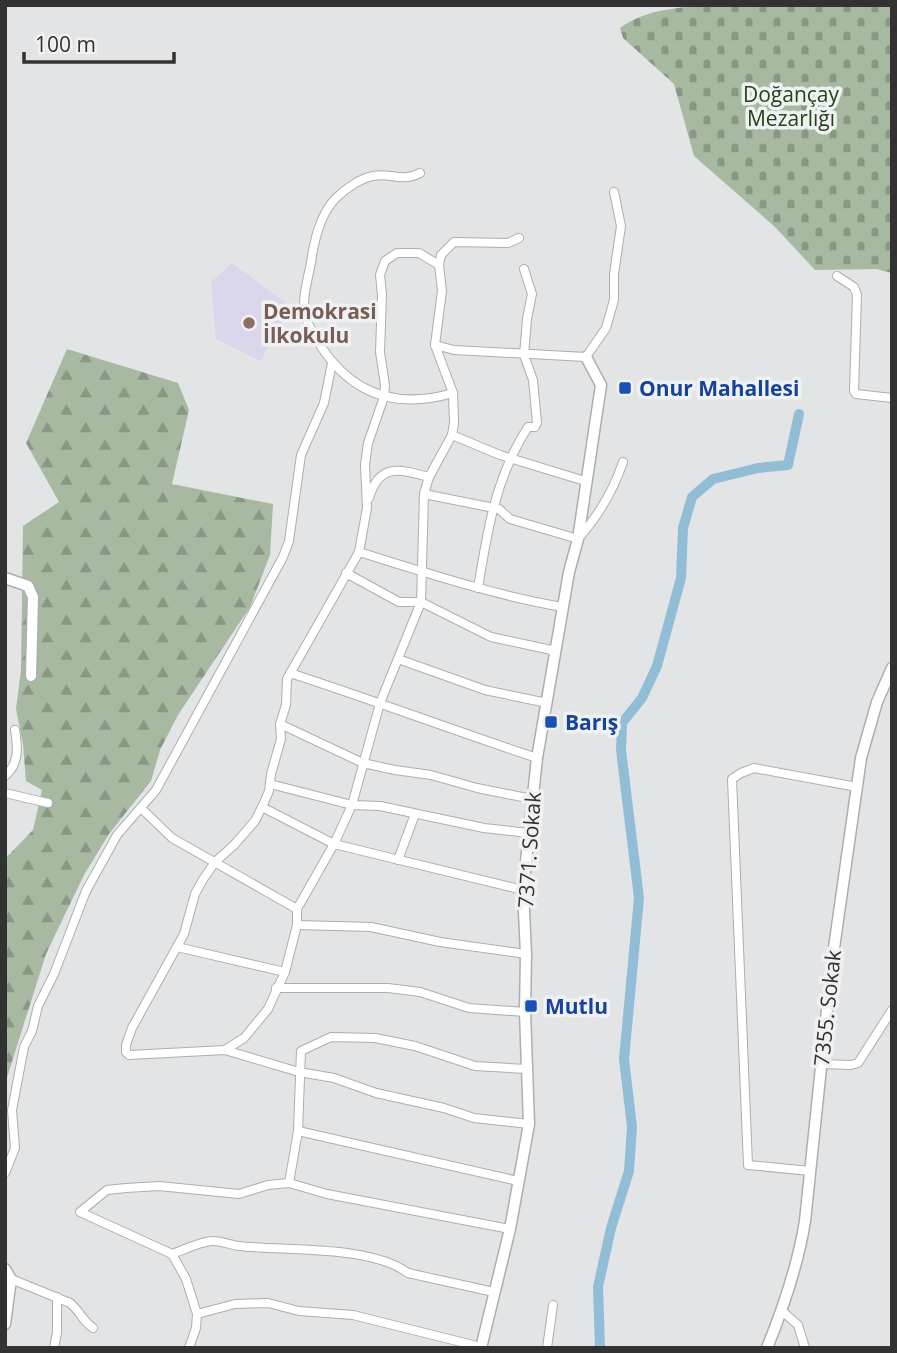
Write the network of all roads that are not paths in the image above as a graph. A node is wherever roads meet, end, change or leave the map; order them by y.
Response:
1 (420, 173) dead end
2 (614, 192) dead end
3 (519, 238) dead end
4 (439, 265) junction
5 (524, 269) dead end
6 (837, 276) dead end
7 (435, 345) junction
8 (524, 355) junction
9 (586, 357) junction
10 (332, 363) junction
11 (453, 393) junction
12 (384, 397) junction
13 (892, 398) edge
14 (452, 435) junction
15 (511, 458) junction
16 (623, 462) dead end
17 (429, 477) junction
18 (586, 481) junction
19 (424, 495) junction
20 (367, 508) junction
21 (492, 508) junction
22 (578, 539) junction
23 (359, 552) junction
24 (421, 571) junction
25 (346, 573) junction
26 (5, 578) edge
27 (478, 588) junction
28 (421, 602) junction
29 (563, 607) junction
30 (556, 651) junction
31 (398, 659) junction
32 (892, 668) edge
33 (290, 673) junction
34 (31, 676) dead end
35 (380, 702) junction
36 (547, 703) junction
37 (279, 723) junction
38 (15, 730) dead end
39 (537, 758) junction
40 (363, 763) junction
41 (5, 776) edge
42 (270, 784) junction
43 (857, 787) junction
44 (5, 793) edge
45 (532, 799) junction
46 (48, 803) dead end
47 (352, 805) junction
48 (262, 807) junction
49 (141, 808) junction
50 (415, 814) junction
51 (529, 833) junction
52 (334, 844) junction
53 (398, 860) junction
54 (215, 862) junction
55 (523, 890) junction
56 (297, 909) junction
57 (297, 925) junction
58 (177, 947) junction
59 (526, 954) junction
60 (285, 972) junction
61 (276, 988) junction
62 (892, 1010) edge
63 (524, 1012) junction
64 (225, 1050) junction
65 (821, 1064) junction
66 (526, 1069) junction
67 (299, 1072) junction
68 (528, 1124) junction
69 (298, 1130) junction
70 (810, 1171) junction
71 (5, 1173) edge
72 (519, 1181) junction
73 (289, 1183) junction
74 (510, 1229) junction
75 (172, 1254) junction
76 (8, 1274) edge
77 (494, 1292) junction
78 (57, 1297) junction
79 (553, 1305) dead end
80 (782, 1311) junction
81 (197, 1314) junction
82 (5, 1324) edge
83 (93, 1328) dead end
84 (187, 1347) edge
85 (481, 1347) edge
86 (54, 1348) edge
87 (547, 1348) edge
88 (767, 1348) edge
89 (805, 1348) edge

1 - 10 street
2 - 9 street
3 - 4 street
4 - 7 street
4 - 12 street
5 - 8 street
6 - 13 street
7 - 8 street
7 - 11 street
8 - 9 street
8 - 15 street
9 - 18 street, 7371. Sokak
10 - 12 street
10 - 49 street
11 - 12 street
11 - 14 street
12 - 20 street
14 - 15 street
14 - 17 street
15 - 18 street
15 - 21 street
16 - 22 street
17 - 19 street
17 - 20 street
18 - 22 street, 7371. Sokak
19 - 21 street
19 - 24 street
20 - 23 street
21 - 22 street
21 - 27 street
22 - 29 street, 7371. Sokak
23 - 24 street
23 - 25 street
24 - 27 street
24 - 28 street
25 - 28 street
25 - 33 street
26 - 34 street
27 - 29 street
28 - 30 street
28 - 31 street
29 - 30 street, 7371. Sokak
30 - 36 street, 7371. Sokak
31 - 35 street
31 - 36 street
32 - 43 street, 7355. Sokak
33 - 35 street
33 - 37 street
35 - 39 street
35 - 40 street
36 - 39 street, 7371. Sokak
37 - 40 street
37 - 42 street
38 - 41 street
39 - 45 street, 7371. Sokak
40 - 45 street
40 - 47 street
42 - 47 street
42 - 48 street
43 - 65 street, 7355. Sokak
43 - 70 street
44 - 46 street
45 - 51 street, 7371. Sokak
47 - 50 street
47 - 52 street
48 - 52 street
48 - 54 street
49 - 54 street
49 - 71 street
50 - 51 street
50 - 53 street
51 - 55 street, 7371. Sokak
52 - 53 street
52 - 56 street
53 - 55 street
54 - 56 street
54 - 58 street
55 - 59 street, 7371. Sokak
56 - 57 street
57 - 59 street
57 - 60 street
58 - 60 street
58 - 64 street
59 - 63 street, 7371. Sokak
60 - 61 street
61 - 63 street
61 - 64 street
62 - 65 street
63 - 66 street, 7371. Sokak
64 - 67 street
65 - 70 street, 7355. Sokak
66 - 67 street
66 - 68 street, 7371. Sokak
67 - 68 street
67 - 69 street
68 - 72 street, 7371. Sokak
69 - 72 street
69 - 73 street
70 - 80 street, 7355. Sokak
72 - 74 street, 7371. Sokak
73 - 74 street
73 - 75 street
74 - 77 street, 7371. Sokak
75 - 77 street
75 - 81 street
76 - 78 street
76 - 82 street
77 - 85 street, 7371. Sokak
78 - 83 street
78 - 86 street
79 - 87 street
80 - 88 street, 7355. Sokak
80 - 89 street
81 - 84 street
81 - 85 street

